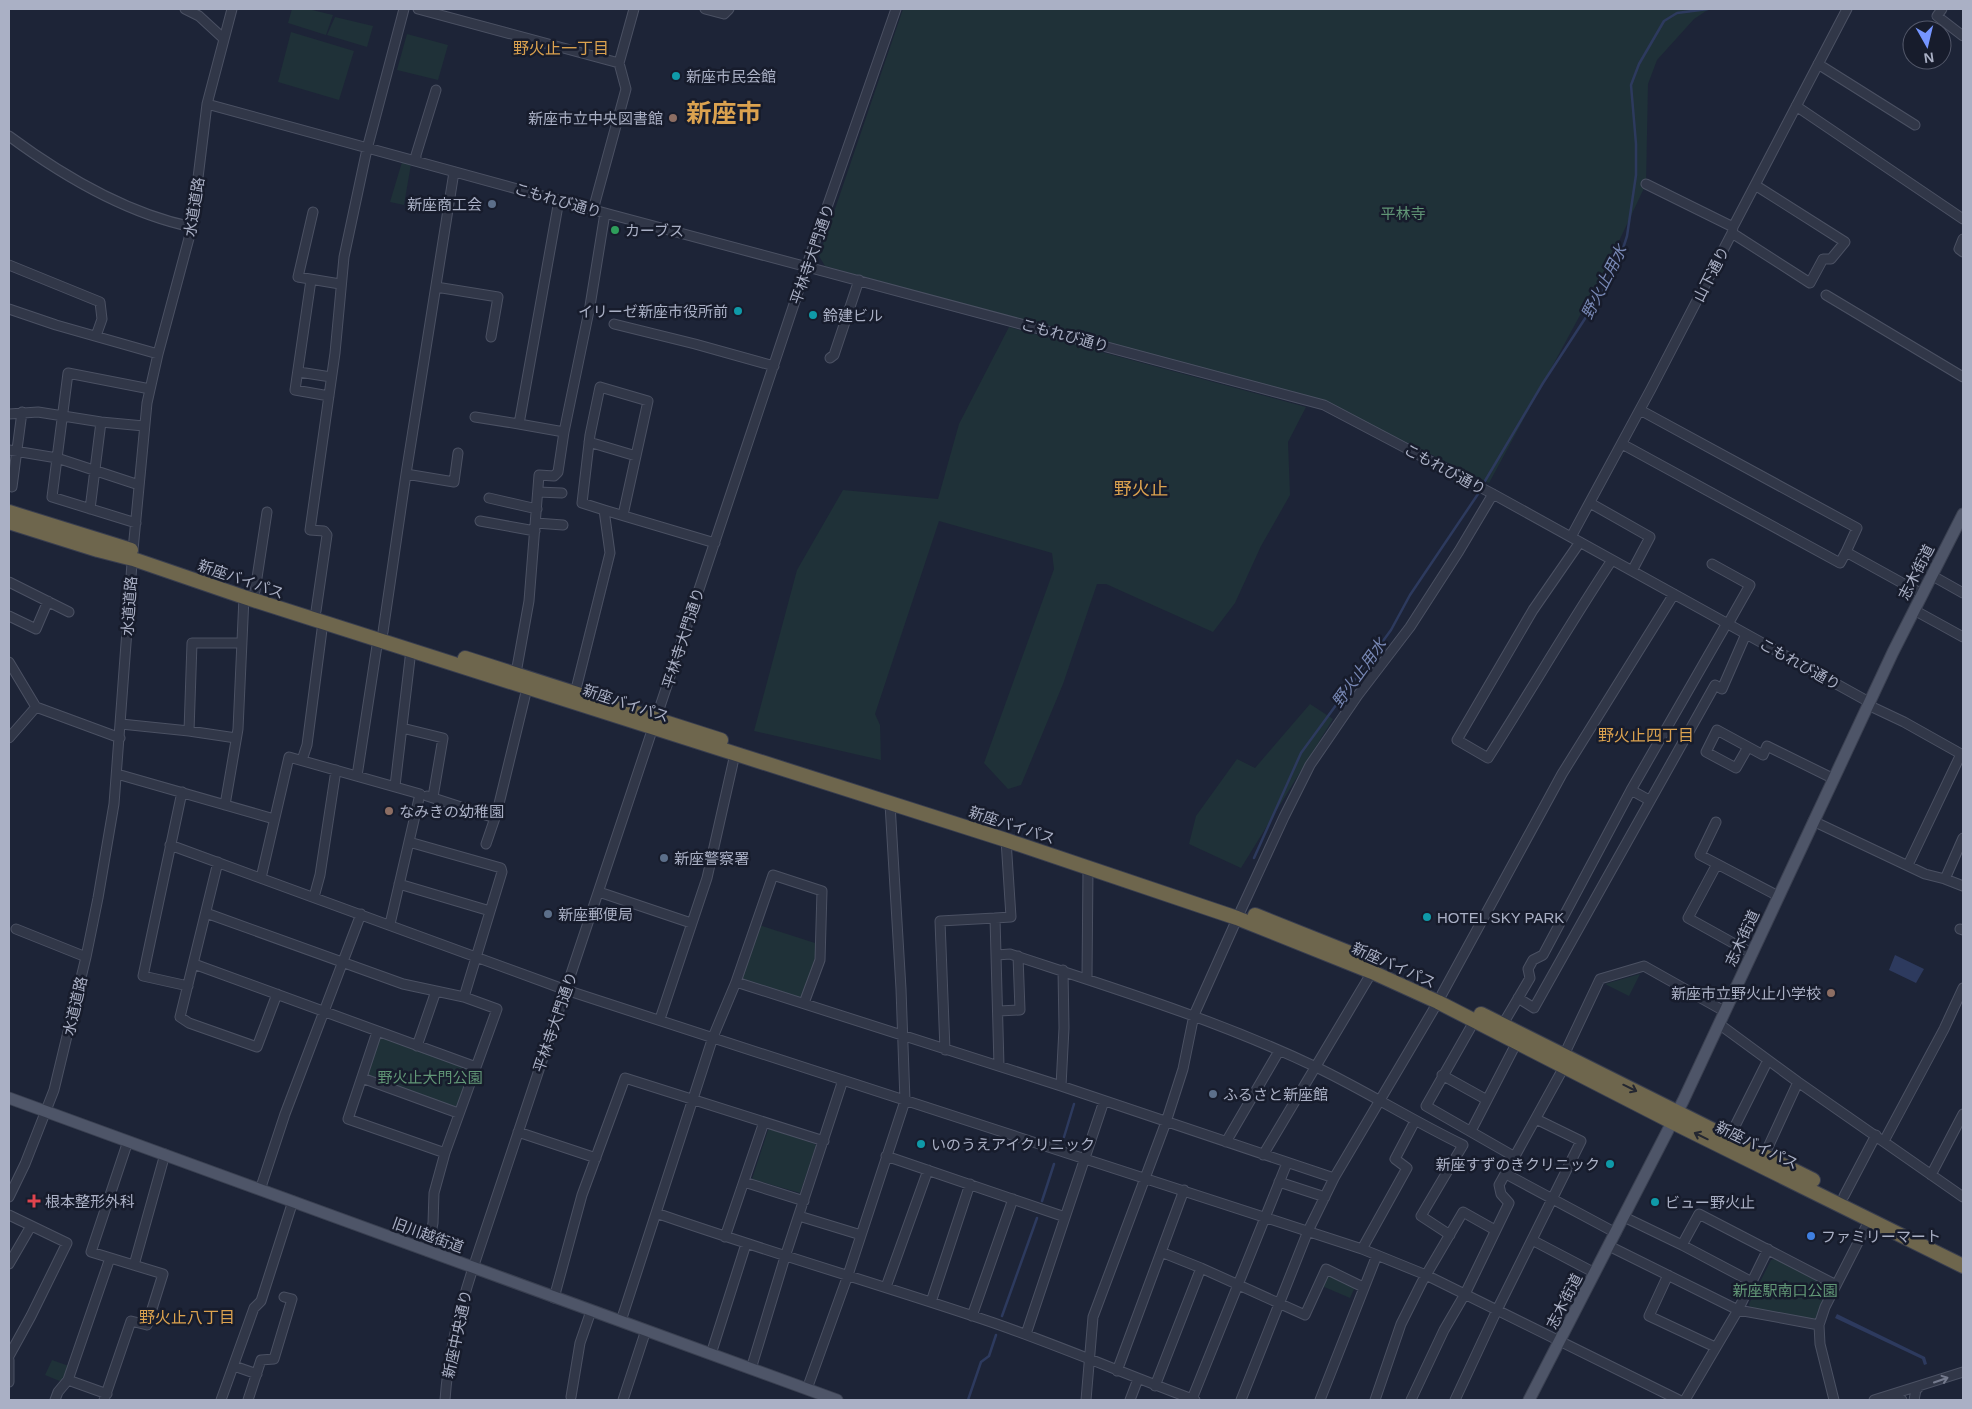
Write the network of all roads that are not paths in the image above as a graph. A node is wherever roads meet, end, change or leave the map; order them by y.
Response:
1 (185, 9) edge
2 (232, 9) edge
3 (404, 9) edge
4 (418, 9) edge
5 (634, 9) edge
6 (705, 9) edge
7 (729, 9) edge
8 (896, 9) edge
9 (1847, 9) edge
10 (1942, 9) edge
11 (1963, 36) edge
12 (224, 38) junction
13 (618, 63) junction
14 (1818, 64) junction
15 (436, 90) dead end
16 (207, 104) junction
17 (1796, 106) junction
18 (1916, 125) dead end
19 (9, 136) edge
20 (367, 149) junction
21 (416, 161) junction
22 (454, 172) junction
23 (1646, 184) dead end
24 (1755, 185) junction
25 (559, 200) junction
26 (593, 210) junction
27 (313, 212) dead end
28 (605, 213) junction
29 (1963, 218) edge
30 (192, 227) junction
31 (1732, 230) junction
32 (1963, 239) edge
33 (1963, 252) edge
34 (9, 265) edge
35 (807, 266) junction
36 (311, 280) junction
37 (859, 280) junction
38 (340, 284) junction
39 (436, 287) junction
40 (1826, 296) dead end
41 (9, 309) edge
42 (614, 324) dead end
43 (96, 336) junction
44 (491, 337) dead end
45 (158, 354) junction
46 (830, 358) dead end
47 (774, 366) junction
48 (299, 372) junction
49 (332, 377) junction
50 (1963, 377) edge
51 (150, 389) junction
52 (328, 396) junction
53 (1640, 410) junction
54 (22, 412) junction
55 (9, 414) edge
56 (62, 415) junction
57 (476, 417) dead end
58 (101, 422) junction
59 (519, 424) junction
60 (144, 426) junction
61 (564, 432) junction
62 (589, 442) junction
63 (1622, 444) junction
64 (13, 450) edge
65 (458, 453) dead end
66 (636, 456) junction
67 (57, 458) junction
68 (94, 471) junction
69 (406, 474) junction
70 (139, 485) junction
71 (12, 487) dead end
72 (538, 492) junction
73 (562, 493) dead end
74 (1493, 494) junction
75 (489, 498) dead end
76 (1590, 503) junction
77 (90, 509) junction
78 (537, 509) junction
79 (604, 510) junction
80 (9, 512) edge
81 (267, 512) dead end
82 (1963, 514) edge
83 (623, 515) junction
84 (480, 520) dead end
85 (9, 522) edge
86 (136, 523) junction
87 (562, 525) dead end
88 (535, 527) junction
89 (1575, 540) junction
90 (715, 543) junction
91 (1846, 552) junction
92 (133, 554) junction
93 (1612, 560) junction
94 (1712, 564) dead end
95 (1632, 571) junction
96 (1931, 575) junction
97 (9, 582) edge
98 (1963, 593) edge
99 (250, 594) junction
100 (1674, 594) junction
101 (1922, 594) junction
102 (48, 602) junction
103 (1914, 610) junction
104 (69, 612) dead end
105 (9, 616) edge
106 (319, 617) junction
107 (1727, 624) junction
108 (1746, 634) junction
109 (380, 636) junction
110 (1963, 637) edge
111 (241, 643) junction
112 (411, 650) junction
113 (9, 662) edge
114 (516, 673) junction
115 (527, 688) junction
116 (575, 693) junction
117 (1869, 704) junction
118 (36, 708) junction
119 (121, 724) junction
120 (655, 724) junction
121 (402, 728) junction
122 (188, 730) junction
123 (9, 738) edge
124 (120, 738) junction
125 (236, 738) junction
126 (1748, 747) junction
127 (735, 754) junction
128 (302, 760) junction
129 (336, 770) junction
130 (117, 774) junction
131 (357, 776) junction
132 (1834, 779) junction
133 (395, 786) junction
134 (1631, 790) junction
135 (182, 792) junction
136 (420, 794) junction
137 (433, 798) junction
138 (1649, 800) junction
139 (890, 804) junction
140 (225, 805) junction
141 (495, 818) junction
142 (274, 819) junction
143 (1813, 821) junction
144 (1716, 822) dead end
145 (1963, 838) edge
146 (1006, 840) junction
147 (409, 842) junction
148 (486, 844) dead end
149 (170, 845) junction
150 (218, 862) junction
151 (1717, 864) junction
152 (1908, 865) junction
153 (1088, 868) junction
154 (261, 878) junction
155 (1945, 879) junction
156 (399, 884) junction
157 (1963, 886) edge
158 (599, 892) junction
159 (1778, 896) junction
160 (314, 897) junction
161 (490, 911) junction
162 (206, 913) junction
163 (361, 914) junction
164 (1239, 914) junction
165 (995, 918) junction
166 (691, 923) junction
167 (390, 924) junction
168 (16, 928) dead end
169 (1751, 953) junction
170 (997, 955) junction
171 (86, 956) junction
172 (477, 956) junction
173 (1018, 956) junction
174 (342, 963) junction
175 (194, 964) junction
176 (1063, 970) junction
177 (1372, 972) junction
178 (1087, 978) junction
179 (736, 982) junction
180 (188, 986) junction
181 (1963, 988) edge
182 (566, 990) junction
183 (436, 991) junction
184 (277, 994) junction
185 (464, 997) junction
186 (1440, 998) junction
187 (1518, 998) junction
188 (804, 1003) junction
189 (324, 1011) junction
190 (999, 1011) junction
191 (1724, 1012) junction
192 (1194, 1015) junction
193 (1477, 1017) junction
194 (660, 1019) junction
195 (1503, 1024) junction
196 (1718, 1024) junction
197 (377, 1032) junction
198 (903, 1036) junction
199 (713, 1037) junction
200 (1517, 1042) junction
201 (417, 1046) junction
202 (945, 1050) junction
203 (1279, 1051) junction
204 (1768, 1060) junction
205 (1564, 1061) junction
206 (999, 1066) junction
207 (1315, 1066) junction
208 (476, 1067) junction
209 (1442, 1075) junction
210 (362, 1078) junction
211 (843, 1080) junction
212 (1798, 1082) junction
213 (1061, 1086) junction
214 (9, 1098) edge
215 (693, 1099) junction
216 (1379, 1100) junction
217 (1487, 1100) junction
218 (906, 1101) junction
219 (1104, 1101) junction
220 (45, 1112) junction
221 (458, 1113) junction
222 (1963, 1114) edge
223 (1675, 1117) junction
224 (1536, 1120) junction
225 (1415, 1121) junction
226 (764, 1122) junction
227 (1166, 1122) junction
228 (1470, 1131) junction
229 (518, 1132) junction
230 (1729, 1138) junction
231 (1880, 1138) junction
232 (128, 1141) junction
233 (824, 1141) junction
234 (1226, 1142) junction
235 (445, 1153) junction
236 (165, 1154) junction
237 (1263, 1155) junction
238 (886, 1156) junction
239 (1764, 1156) junction
240 (1515, 1157) junction
241 (596, 1158) junction
242 (1084, 1158) junction
243 (1287, 1163) junction
244 (928, 1170) junction
245 (1506, 1174) junction
246 (1931, 1175) junction
247 (1145, 1178) junction
248 (1334, 1178) junction
249 (744, 1182) junction
250 (1279, 1182) junction
251 (970, 1184) junction
252 (260, 1190) junction
253 (1184, 1190) junction
254 (1844, 1196) junction
255 (9, 1197) edge
256 (1324, 1197) junction
257 (1963, 1197) edge
258 (1013, 1199) junction
259 (1552, 1199) junction
260 (293, 1201) junction
261 (804, 1201) junction
262 (656, 1213) junction
263 (9, 1215) edge
264 (799, 1216) junction
265 (1065, 1216) junction
266 (1264, 1217) junction
267 (1624, 1217) junction
268 (1870, 1219) junction
269 (31, 1226) junction
270 (1495, 1230) junction
271 (1308, 1231) junction
272 (1616, 1233) junction
273 (861, 1235) junction
274 (1450, 1235) junction
275 (725, 1237) junction
276 (1532, 1240) junction
277 (746, 1244) junction
278 (1682, 1245) junction
279 (1609, 1246) junction
280 (1362, 1249) junction
281 (1768, 1249) junction
282 (427, 1251) junction
283 (1161, 1252) junction
284 (1377, 1255) junction
285 (1963, 1256) edge
286 (785, 1257) junction
287 (110, 1258) junction
288 (9, 1264) edge
289 (134, 1265) junction
290 (1963, 1266) edge
291 (473, 1268) junction
292 (1201, 1268) junction
293 (1595, 1273) junction
294 (848, 1275) junction
295 (1426, 1275) junction
296 (1668, 1275) junction
297 (1752, 1282) junction
298 (1238, 1285) junction
299 (1836, 1285) junction
300 (886, 1287) junction
301 (1363, 1287) junction
302 (1465, 1294) junction
303 (284, 1297) dead end
304 (554, 1298) junction
305 (931, 1302) junction
306 (1280, 1302) junction
307 (1497, 1310) junction
308 (1738, 1310) junction
309 (591, 1311) junction
310 (972, 1316) junction
311 (621, 1321) junction
312 (1819, 1325) junction
313 (646, 1330) junction
314 (1026, 1334) junction
315 (1560, 1342) junction
316 (1715, 1347) junction
317 (711, 1354) junction
318 (9, 1356) edge
319 (9, 1360) edge
320 (1090, 1360) junction
321 (234, 1366) junction
322 (751, 1369) junction
323 (1117, 1371) junction
324 (1963, 1372) edge
325 (257, 1374) junction
326 (1138, 1379) junction
327 (68, 1380) junction
328 (9, 1382) edge
329 (1155, 1386) junction
330 (1919, 1387) junction
331 (806, 1389) junction
332 (106, 1397) edge
333 (571, 1397) dead end
334 (1877, 1399) edge
335 (55, 1400) edge
336 (221, 1400) edge
337 (248, 1400) edge
338 (445, 1400) edge
339 (623, 1400) edge
340 (837, 1400) edge
341 (1086, 1400) edge
342 (1130, 1400) edge
343 (1193, 1400) edge
344 (1241, 1400) edge
345 (1320, 1400) edge
346 (1375, 1400) edge
347 (1411, 1400) edge
348 (1455, 1400) edge
349 (1529, 1400) edge
350 (1678, 1400) edge
351 (1686, 1400) edge
352 (1834, 1400) edge
353 (1902, 1400) edge
354 (1914, 1400) edge

1 - 12 street
2 - 12 street, 水道道路
3 - 20 street
4 - 13 street
5 - 13 street
6 - 7 street
8 - 35 street, 平林寺大門通り
9 - 14 street, 山下通り
10 - 11 street
12 - 16 street, 水道道路
13 - 26 street
14 - 17 street, 山下通り
14 - 18 street
15 - 21 street
16 - 20 street, こもれび通り
16 - 30 street, 水道道路
17 - 24 street, 山下通り
17 - 29 street
19 - 30 street
20 - 21 street, こもれび通り
20 - 38 street
21 - 22 street, こもれび通り
22 - 25 street, こもれび通り
22 - 39 street
23 - 31 street
24 - 31 street, 山下通り
24 - 31 street
25 - 26 street, こもれび通り
25 - 59 street
26 - 28 street, こもれび通り
27 - 36 street
28 - 35 street, こもれび通り
28 - 61 street
30 - 45 street, 水道道路
31 - 53 street, 山下通り
32 - 33 street
34 - 43 street
35 - 37 street, こもれび通り
35 - 47 street, 平林寺大門通り
36 - 38 street
36 - 48 street
37 - 46 street
37 - 74 street, こもれび通り
38 - 49 street
39 - 44 street
39 - 69 street
40 - 50 street
41 - 43 street
42 - 47 street
43 - 45 street
45 - 51 street, 水道道路
47 - 90 street, 平林寺大門通り
48 - 49 street
48 - 52 street
49 - 52 street
51 - 56 street
51 - 60 street, 水道道路
52 - 106 street
53 - 63 street, 山下通り
53 - 91 street
54 - 55 street
54 - 56 street
54 - 64 street
56 - 58 street
56 - 67 street
57 - 59 street
58 - 60 street
58 - 68 street
59 - 61 street
60 - 70 street, 水道道路
61 - 72 street
62 - 66 street
62 - 66 street
62 - 79 street
63 - 76 street, 山下通り
63 - 91 street
64 - 67 street
64 - 71 street
65 - 69 street
66 - 83 street
67 - 68 street
67 - 77 street
68 - 70 street
68 - 77 street
69 - 109 street
70 - 86 street, 水道道路
72 - 73 street
72 - 78 street
74 - 89 street, こもれび通り
74 - 164 street
75 - 78 street
76 - 89 street, 山下通り
76 - 95 street
77 - 86 street
78 - 88 street
79 - 83 street
79 - 116 street
80 - 92 highway, 新座バイパス
81 - 99 street
82 - 96 main road, 志木街道
83 - 90 street
84 - 88 street
85 - 92 highway, 新座バイパス
86 - 92 street, 水道道路
87 - 88 street
88 - 114 street
89 - 93 street, こもれび通り
89 - 93 street, 山下通り
90 - 120 street, 平林寺大門通り
91 - 101 street
92 - 99 highway, 新座バイパス
92 - 119 street, 水道道路
93 - 95 street, こもれび通り
94 - 107 street
95 - 100 street, こもれび通り
96 - 98 street
96 - 101 main road, 志木街道
97 - 102 street
99 - 106 highway, 新座バイパス
99 - 111 street
100 - 107 street, こもれび通り
100 - 186 street
101 - 103 main road, 志木街道
102 - 104 street
102 - 105 street
103 - 110 street
103 - 117 main road, 志木街道
106 - 109 highway, 新座バイパス
106 - 128 street
107 - 108 street, こもれび通り
107 - 134 street
108 - 117 street, こもれび通り
108 - 138 street
109 - 112 highway, 新座バイパス
109 - 114 highway, 新座バイパス
109 - 131 street
111 - 122 street
111 - 125 street
112 - 115 highway, 新座バイパス
112 - 121 street
113 - 118 street
114 - 116 highway, 新座バイパス
115 - 120 highway, 新座バイパス
115 - 141 street
116 - 120 highway, 新座バイパス
117 - 132 main road, 志木街道
117 - 152 street, こもれび通り
118 - 123 street
118 - 124 street
119 - 122 street
119 - 124 street, 水道道路
120 - 127 highway, 新座バイパス
120 - 158 street, 平林寺大門通り
120 - 164 highway, 新座バイパス
121 - 133 street
121 - 137 street
122 - 125 street
124 - 130 street, 水道道路
125 - 140 street
126 - 126 street
126 - 132 street
127 - 139 highway, 新座バイパス
127 - 166 street
128 - 129 street
128 - 142 street
129 - 131 street
129 - 160 street
130 - 135 street
130 - 171 street, 水道道路
131 - 133 street
132 - 143 main road, 志木街道
133 - 136 street
134 - 138 street
134 - 187 street
135 - 140 street
135 - 149 street
136 - 137 street
136 - 147 street
137 - 141 street
138 - 187 street
139 - 146 highway, 新座バイパス
139 - 198 street
140 - 142 street
141 - 148 street
142 - 154 street
143 - 152 street
143 - 159 main road, 志木街道
144 - 151 street
145 - 155 street
146 - 153 highway, 新座バイパス
146 - 165 street
147 - 156 street
147 - 161 street
149 - 150 street
149 - 180 street
150 - 154 street
150 - 162 street
151 - 159 street
151 - 169 street
152 - 155 street
153 - 164 highway, 新座バイパス
153 - 178 street
154 - 160 street
155 - 157 street
156 - 161 street
156 - 167 street
158 - 166 street
158 - 182 street, 平林寺大門通り
159 - 169 main road, 志木街道
160 - 163 street
161 - 172 street
162 - 174 street
162 - 175 street
163 - 167 street
163 - 174 street
164 - 177 highway, 新座バイパス
164 - 186 highway, 新座バイパス
164 - 192 street
165 - 170 street
165 - 202 street
166 - 194 street
167 - 172 street
168 - 171 street
169 - 191 main road, 志木街道
170 - 173 street
170 - 190 street
171 - 220 street, 水道道路
172 - 182 street
172 - 185 street
173 - 176 street
173 - 190 street
174 - 183 street
174 - 189 street
175 - 180 street
175 - 184 street
176 - 178 street
176 - 213 street
177 - 186 highway, 新座バイパス
177 - 207 street
178 - 192 street
179 - 188 street
179 - 188 street
179 - 199 street
180 - 184 street
181 - 231 street
182 - 194 street
182 - 229 street, 平林寺大門通り
183 - 185 street
183 - 201 street
184 - 189 street
185 - 208 street
186 - 193 highway, 新座バイパス
186 - 216 street
187 - 195 street
188 - 198 street
189 - 197 street
189 - 252 street
190 - 206 street
191 - 196 main road, 志木街道
191 - 205 street
192 - 203 street
192 - 227 street
193 - 195 highway, 新座バイパス
193 - 200 highway, 新座バイパス
193 - 209 street
194 - 199 street
195 - 205 highway, 新座バイパス
196 - 204 street
196 - 223 main road, 志木街道
197 - 201 street
197 - 210 street
198 - 202 street
198 - 218 street
199 - 211 street
199 - 215 street
200 - 205 highway, 新座バイパス
200 - 217 street
201 - 208 street
202 - 206 street
203 - 207 street
203 - 234 street
204 - 212 street
204 - 230 street
205 - 223 highway, 新座バイパス
205 - 224 street
206 - 213 street
207 - 216 street
207 - 237 street
208 - 221 street
209 - 217 street
209 - 228 street
210 - 221 street
210 - 235 street
211 - 218 street
211 - 233 street
212 - 231 street
212 - 239 street
213 - 219 street
214 - 220 main road, 旧川越街道
215 - 226 street
215 - 241 street
215 - 262 street
216 - 225 street
216 - 248 street
217 - 228 street
218 - 238 street
218 - 242 street
219 - 227 street
219 - 242 street
220 - 232 main road, 旧川越街道
220 - 255 street, 水道道路
221 - 235 street
222 - 246 street
223 - 230 highway, 新座バイパス
223 - 267 main road, 志木街道
268 -> 223 highway, 新座バイパス
224 - 240 street
224 - 259 street
225 - 274 street
225 - 280 street
226 - 233 street
226 - 249 street
227 - 234 street
227 - 247 street
228 - 240 street
229 - 241 street
229 - 291 street, 平林寺大門通り
230 - 239 highway, 新座バイパス
231 - 246 street
231 - 254 street
232 - 236 main road, 旧川越街道
232 - 287 street
233 - 261 street
234 - 237 street
235 - 282 street
236 - 252 main road, 旧川越街道
236 - 289 street
237 - 243 street
238 - 244 street
238 - 273 street
239 - 254 highway, 新座バイパス
240 - 245 street
241 - 304 street
242 - 247 street
242 - 265 street
243 - 248 street
243 - 250 street
244 - 251 street
244 - 300 street
245 - 259 street
245 - 270 street
246 - 257 street
247 - 253 street
247 - 320 street
248 - 256 street
249 - 261 street
249 - 275 street
250 - 256 street
250 - 266 street
251 - 258 street
251 - 305 street
252 - 260 main road, 旧川越街道
253 - 266 street
253 - 283 street
254 - 285 highway, 新座バイパス
256 - 271 street
258 - 265 street
258 - 310 street
259 - 272 street
259 - 276 street
260 - 282 main road, 旧川越街道
260 - 321 street
261 - 264 street
262 - 275 street
262 - 311 street
263 - 269 street
264 - 273 street
264 - 286 street
265 - 314 street
266 - 271 street
266 - 298 street
267 - 272 main road, 志木街道
267 - 278 street
268 - 290 highway, 新座バイパス
268 - 299 street
269 - 288 street
269 - 318 street
270 - 274 street
270 - 302 street
271 - 280 street
271 - 306 street
272 - 279 main road, 志木街道
273 - 294 street
274 - 295 street
275 - 277 street
276 - 293 street
276 - 307 street
277 - 286 street
277 - 317 street
278 - 281 street
278 - 297 street
279 - 293 main road, 志木街道
279 - 296 street
280 - 284 street
281 - 297 street
281 - 299 street
282 - 291 main road, 旧川越街道
283 - 292 street
283 - 323 street
284 - 295 street
284 - 301 street
286 - 294 street
286 - 322 street
287 - 289 street
287 - 327 street
289 - 332 street
291 - 304 main road, 旧川越街道
291 - 338 street, 新座中央通り
292 - 298 street
292 - 329 street
293 - 315 main road, 志木街道
294 - 300 street
294 - 331 street
295 - 302 street
295 - 346 street
296 - 308 street
296 - 316 street
297 - 308 street
298 - 306 street
298 - 343 street
299 - 312 street
300 - 305 street
301 - 306 street
301 - 345 street
302 - 307 street
302 - 347 street
303 - 325 street
304 - 309 main road, 旧川越街道
305 - 310 street
306 - 344 street
307 - 315 street
307 - 348 street
308 - 312 street
308 - 316 street
309 - 311 main road, 旧川越街道
309 - 333 street
310 - 314 street
311 - 313 main road, 旧川越街道
312 - 352 street
313 - 317 main road, 旧川越街道
313 - 339 street
314 - 320 street
315 - 349 main road, 志木街道
315 - 350 street
316 - 351 street
317 - 322 main road, 旧川越街道
319 - 328 street
320 - 323 street
320 - 341 street
321 - 325 street
321 - 336 street
322 - 331 main road, 旧川越街道
323 - 326 street
330 -> 324 street
325 - 337 street
326 - 329 street
326 - 342 street
327 - 332 street
327 - 335 street
329 - 343 street
330 - 334 street
330 - 354 street
331 - 340 main road, 旧川越街道
334 - 353 street

